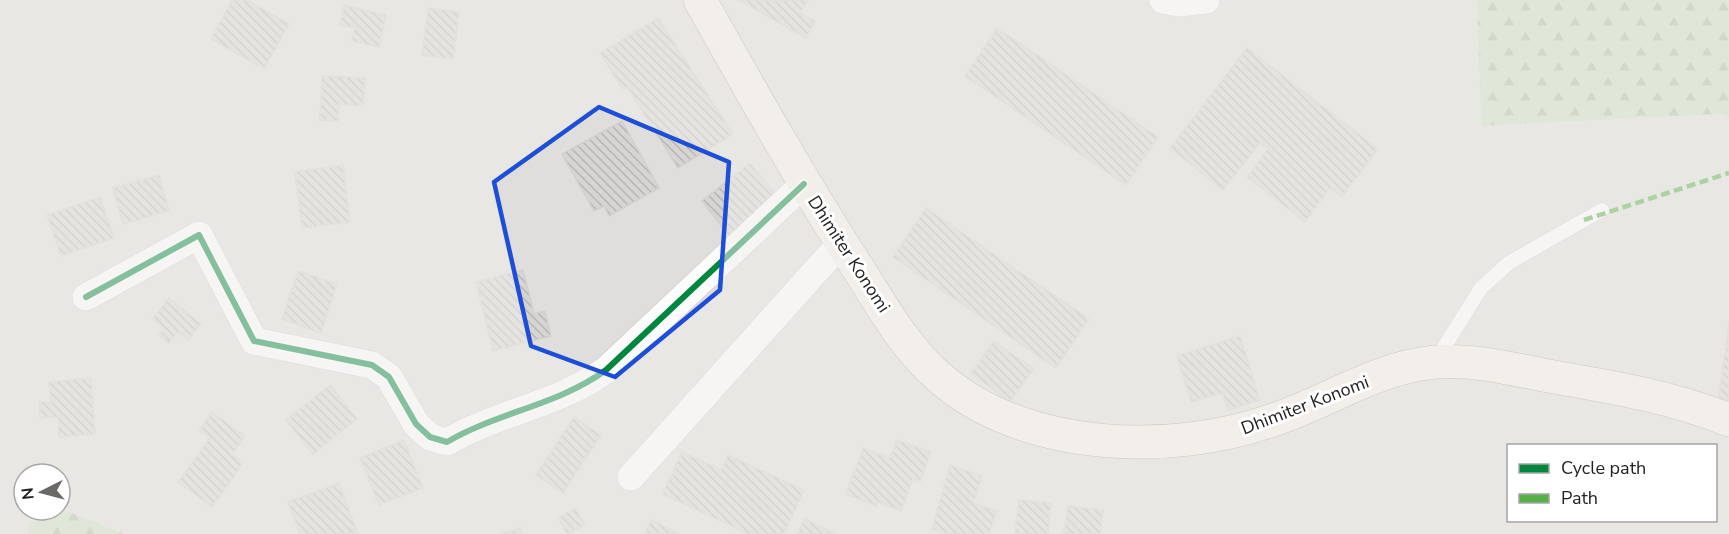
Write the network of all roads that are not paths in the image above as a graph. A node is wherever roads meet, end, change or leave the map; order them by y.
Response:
1 (700, 0) edge
2 (1163, 0) edge
3 (1206, 0) edge
4 (804, 184) junction
5 (1602, 210) dead end
6 (841, 243) junction
7 (86, 297) dead end
8 (1434, 362) junction
9 (1729, 420) edge
10 (631, 477) dead end

1 - 4 main road, Dhimiter Konomi
2 - 3 street
4 - 6 main road, Dhimiter Konomi
4 - 7 street
5 - 8 lane
6 - 8 main road, Dhimiter Konomi
6 - 10 street
8 - 9 main road, Dhimiter Konomi

